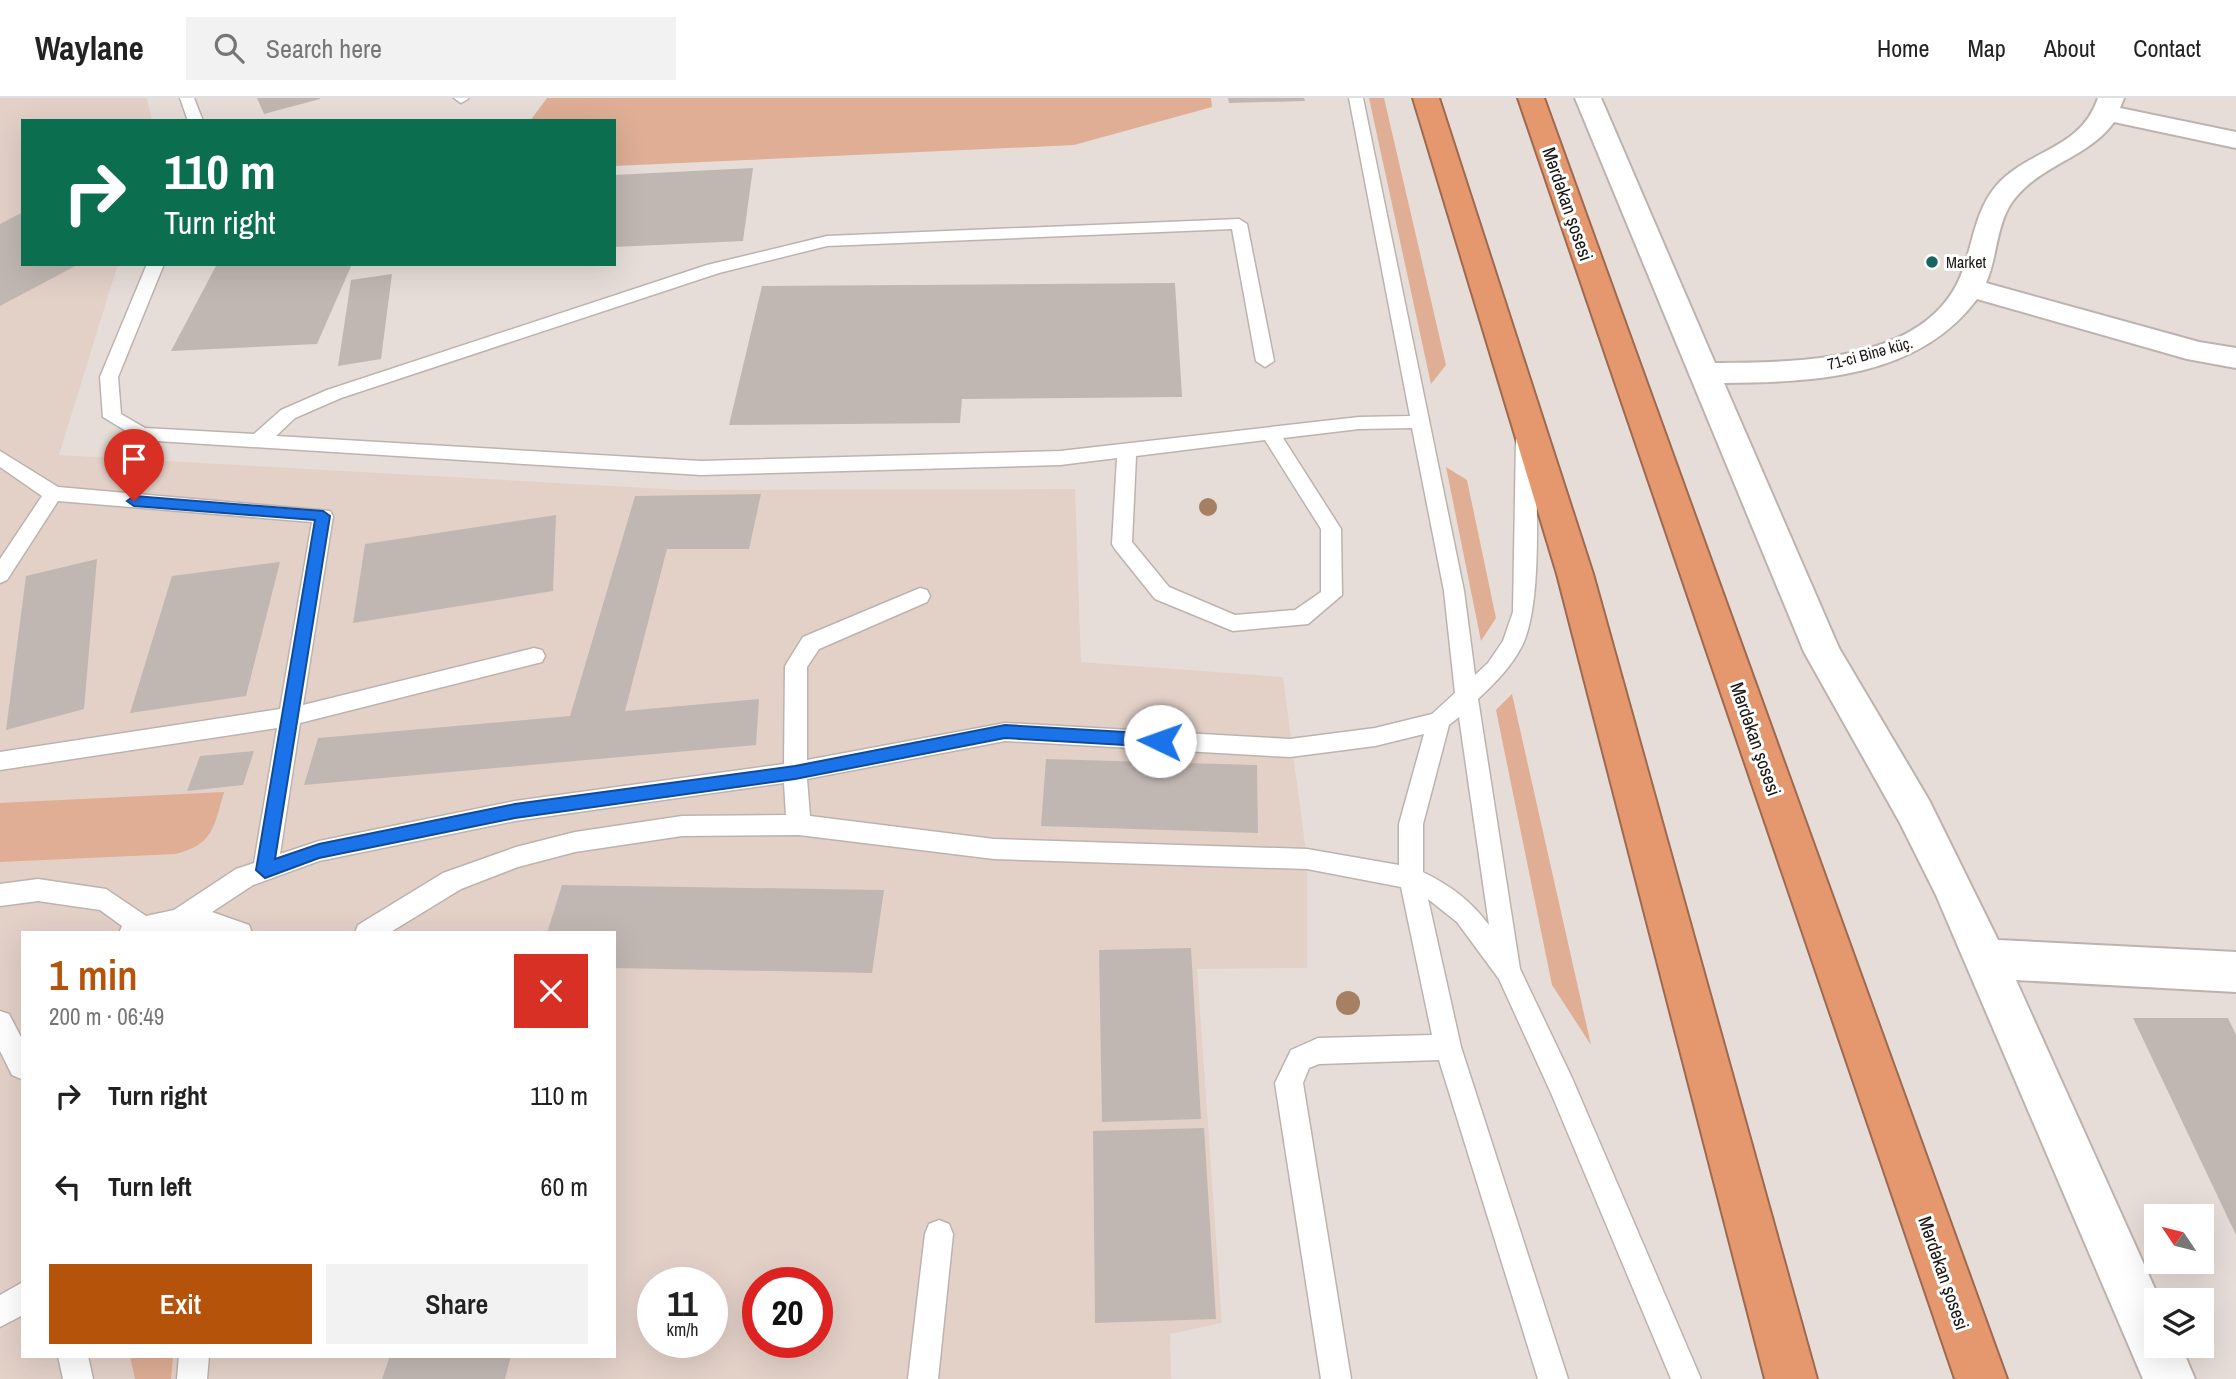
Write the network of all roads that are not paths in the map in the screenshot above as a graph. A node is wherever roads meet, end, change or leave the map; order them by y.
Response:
1 (187, 98) edge
2 (1356, 98) edge
3 (1426, 98) edge
4 (1531, 98) edge
5 (1588, 98) edge
6 (2110, 106) edge
7 (195, 119) edge
8 (2236, 140) edge
9 (155, 266) edge
10 (1970, 288) junction
11 (2236, 358) edge
12 (1265, 361) dead end
13 (1707, 373) junction
14 (1526, 412) junction
15 (1421, 422) junction
16 (1270, 433) junction
17 (257, 442) junction
18 (1127, 450) junction
19 (0, 458) edge
20 (52, 494) junction
21 (0, 575) edge
22 (920, 596) dead end
23 (534, 656) dead end
24 (1467, 698) junction
25 (290, 718) junction
26 (1439, 721) junction
27 (0, 761) edge
28 (795, 772) junction
29 (800, 825) junction
30 (265, 870) junction
31 (1411, 878) junction
32 (0, 895) edge
33 (179, 920) junction
34 (137, 930) edge
35 (235, 931) edge
36 (370, 931) edge
37 (1984, 959) junction
38 (1508, 971) junction
39 (2236, 972) edge
40 (0, 1023) edge
41 (1448, 1047) junction
42 (21, 1064) edge
43 (939, 1234) dead end
44 (21, 1298) edge
45 (0, 1312) edge
46 (73, 1358) edge
47 (194, 1358) edge
48 (78, 1379) edge
49 (192, 1379) edge
50 (923, 1379) edge
51 (1336, 1379) edge
52 (1553, 1379) edge
53 (1686, 1379) edge
54 (1791, 1379) edge
55 (1981, 1379) edge
56 (2169, 1379) edge

1 - 7 lane
2 - 15 lane
3 - 14 highway
4 - 55 highway, Mərdəkan şosesi
5 - 13 street
6 - 8 street
6 - 10 street, 71-ci Binə küç.
9 - 17 lane
10 - 11 street
10 - 13 street, 71-ci Binə küç.
12 - 17 lane
13 - 37 street
14 - 24 lane
14 - 54 highway
15 - 16 lane
15 - 24 lane
16 - 18 lane
16 - 18 lane
17 - 18 lane
19 - 20 lane
20 - 21 lane
20 - 25 lane
22 - 28 lane
23 - 25 lane
24 - 26 lane
24 - 38 lane
25 - 27 lane
25 - 30 lane
26 - 28 lane
26 - 31 lane
28 - 29 lane
28 - 30 lane
29 - 31 lane
29 - 36 lane
30 - 33 lane
31 - 38 lane
31 - 41 lane
32 - 34 lane
33 - 34 lane
33 - 35 lane
37 - 39 street
37 - 56 street
38 - 53 lane
40 - 42 lane
41 - 51 lane
41 - 52 lane
43 - 50 lane
44 - 45 lane
46 - 48 lane
47 - 49 lane

